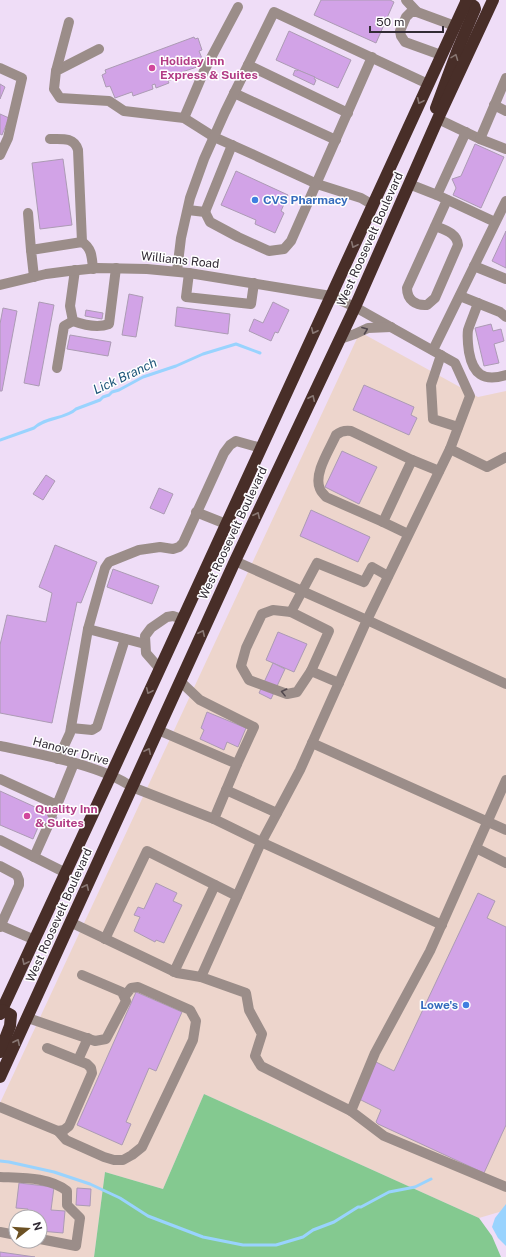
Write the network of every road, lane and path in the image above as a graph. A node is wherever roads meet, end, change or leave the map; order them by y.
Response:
1 (406, 0) edge
2 (493, 0) edge
3 (464, 1) edge
4 (238, 7) dead end
5 (417, 12) junction
6 (69, 22) dead end
7 (455, 26) junction
8 (99, 49) dead end
9 (441, 55) junction
10 (372, 58) junction
11 (248, 65) junction
12 (0, 68) edge
13 (56, 71) junction
14 (506, 78) edge
15 (428, 84) junction
16 (234, 93) junction
17 (494, 105) junction
18 (506, 110) edge
19 (348, 113) junction
20 (184, 118) junction
21 (438, 119) junction
22 (466, 132) junction
23 (214, 137) junction
24 (50, 139) dead end
25 (480, 139) junction
26 (336, 140) junction
27 (232, 145) junction
28 (426, 147) junction
29 (506, 149) edge
30 (0, 155) edge
31 (317, 184) junction
32 (409, 184) junction
33 (436, 195) junction
34 (446, 200) junction
35 (506, 201) edge
36 (373, 205) junction
37 (188, 210) junction
38 (205, 212) junction
39 (28, 213) dead end
40 (495, 222) junction
41 (435, 226) junction
42 (82, 242) junction
43 (31, 250) junction
44 (474, 266) junction
45 (116, 268) junction
46 (93, 269) junction
47 (75, 270) junction
48 (177, 271) junction
49 (189, 273) junction
50 (34, 277) junction
51 (506, 280) edge
52 (254, 283) junction
53 (0, 285) edge
54 (331, 296) junction
55 (460, 296) junction
56 (478, 303) junction
57 (355, 306) junction
58 (506, 317) edge
59 (73, 321) junction
60 (391, 327) junction
61 (340, 339) junction
62 (437, 353) junction
63 (57, 368) dead end
64 (506, 375) edge
65 (458, 427) junction
66 (261, 448) junction
67 (450, 449) junction
68 (506, 457) edge
69 (412, 460) junction
70 (439, 471) junction
71 (196, 512) junction
72 (383, 522) junction
73 (226, 524) junction
74 (408, 534) junction
75 (235, 561) junction
76 (388, 576) junction
77 (302, 591) junction
78 (291, 612) junction
79 (182, 619) junction
80 (367, 620) junction
81 (88, 629) junction
82 (125, 639) junction
83 (145, 644) junction
84 (160, 669) junction
85 (311, 671) junction
86 (180, 681) junction
87 (339, 683) junction
88 (506, 684) edge
89 (71, 728) junction
90 (158, 730) junction
91 (312, 743) junction
92 (0, 746) edge
93 (58, 759) junction
94 (74, 763) junction
95 (237, 764) junction
96 (111, 775) junction
97 (0, 779) edge
98 (506, 780) edge
99 (132, 787) junction
100 (226, 790) junction
101 (56, 805) junction
102 (277, 813) junction
103 (52, 814) dead end
104 (214, 819) junction
105 (488, 822) junction
106 (47, 828) dead end
107 (506, 830) edge
108 (0, 840) edge
109 (261, 842) junction
110 (476, 848) junction
111 (34, 857) junction
112 (506, 863) edge
113 (0, 866) edge
114 (66, 873) junction
115 (215, 885) junction
116 (237, 896) junction
117 (70, 922) junction
118 (442, 925) junction
119 (0, 926) edge
120 (105, 939) junction
121 (35, 940) junction
122 (174, 972) junction
123 (82, 975) dead end
124 (201, 977) junction
125 (125, 996) junction
126 (1, 1011) edge
127 (28, 1018) junction
128 (88, 1038) junction
129 (47, 1048) dead end
130 (0, 1052) edge
131 (78, 1060) junction
132 (0, 1077) edge
133 (0, 1107) edge
134 (351, 1111) junction
135 (58, 1131) junction
136 (1, 1180) edge
137 (506, 1187) edge
138 (48, 1241) edge

1 - 5 street
2 - 21 highway, West Roosevelt Boulevard
3 - 7 highway, West Roosevelt Boulevard
28 -> 3 highway
4 - 20 street
5 - 7 street
5 - 9 street
6 - 13 street
7 - 9 highway, West Roosevelt Boulevard
8 - 13 street
9 - 15 highway, West Roosevelt Boulevard
10 - 11 street
10 - 15 street
10 - 19 street
11 - 16 street
11 - 19 street
12 - 30 street
13 - 20 street
14 - 17 street
15 -> 36 highway, West Roosevelt Boulevard
16 - 23 street
16 - 26 street
17 - 18 street
17 - 25 street
19 - 26 street
20 - 23 street
21 - 22 street
21 - 28 highway, West Roosevelt Boulevard
22 - 25 street
22 - 33 street
23 - 27 street
23 - 37 street
24 - 42 street
25 - 29 street
26 - 31 street
27 - 31 street
27 - 38 street
28 - 32 highway, West Roosevelt Boulevard
31 - 36 street
31 - 38 street
32 - 33 street
32 - 57 highway, West Roosevelt Boulevard
33 - 34 street
34 - 40 street
34 - 41 street
35 - 40 street
36 -> 54 highway, West Roosevelt Boulevard
37 - 38 street
37 - 48 street
39 - 43 street
40 - 44 street
41 - 41 street
42 - 43 street
42 - 46 street
43 - 50 street
44 - 51 street
44 - 55 street
45 - 46 street, Williams Road
45 - 48 street, Williams Road
45 - 59 street
46 - 47 street, Williams Road
47 - 50 street, Williams Road
47 - 59 street
48 - 49 street, Williams Road
49 - 52 street, Williams Road
49 - 52 street
50 - 53 street, Williams Road
52 - 54 street, Williams Road
54 - 57 street, Williams Road
54 -> 66 highway, West Roosevelt Boulevard
55 - 56 street
55 - 62 street
56 - 58 street
56 - 64 street
57 - 60 street, Williams Road
57 - 61 highway, West Roosevelt Boulevard
59 - 63 street
61 -> 60 street
60 - 62 street, Williams Road
75 -> 61 highway, West Roosevelt Boulevard
62 - 65 street, Williams Road
62 - 65 street
65 - 67 street, Williams Road
66 - 71 street
66 - 73 highway, West Roosevelt Boulevard
67 - 68 street
67 - 70 street, Williams Road
69 - 70 street
69 - 72 street
69 - 72 street
70 - 74 street, Williams Road
71 - 73 street
71 - 81 street
72 - 74 street
73 - 79 highway, West Roosevelt Boulevard
74 - 76 street, Williams Road
75 - 77 street
86 -> 75 highway, West Roosevelt Boulevard
76 - 77 street
76 - 80 street, Williams Road
77 - 78 street
77 - 80 street
78 - 85 street
85 -> 78 street
79 - 83 street
79 - 84 highway, West Roosevelt Boulevard
80 - 87 street, Williams Road
80 - 88 street
81 - 82 street
81 - 89 street
82 - 83 street
82 - 89 street
83 - 84 street
84 -> 96 highway, West Roosevelt Boulevard
85 - 87 street
86 - 90 highway, West Roosevelt Boulevard
86 - 95 street
87 - 91 street, Williams Road
89 - 93 street
90 - 95 street
99 -> 90 highway, West Roosevelt Boulevard
91 - 102 street, Williams Road
91 - 105 street
92 - 93 street, Hanover Drive
93 - 94 street, Hanover Drive
94 - 96 street, Hanover Drive
94 - 101 street
95 - 100 street
96 - 99 street, Hanover Drive
96 - 114 highway, West Roosevelt Boulevard
97 - 101 street
98 - 105 street
99 - 104 street, Hanover Drive
117 -> 99 highway, West Roosevelt Boulevard
100 - 102 street
100 - 104 street
101 - 103 street
102 - 109 street, Williams Road
104 - 109 street, Hanover Drive
105 - 107 street
105 - 110 street
106 - 111 street
108 - 111 street
109 - 116 street, Williams Road
109 - 118 street, Hanover Drive
110 - 112 street
110 - 118 street
111 - 114 street
113 - 119 street
114 - 121 highway, West Roosevelt Boulevard
115 - 116 street
115 - 120 street
115 - 122 street
116 - 124 street, Williams Road
117 - 120 street
117 - 127 highway, West Roosevelt Boulevard
118 - 134 street
119 - 121 street
120 - 122 street
121 -> 126 highway, West Roosevelt Boulevard
122 - 124 street
123 - 125 street
124 - 134 street
125 - 128 street
125 - 135 street
126 - 130 highway
127 - 128 street
132 -> 127 highway, West Roosevelt Boulevard
128 - 131 street
129 - 131 street
131 - 135 street
133 - 135 street
134 - 137 street
136 - 138 street

